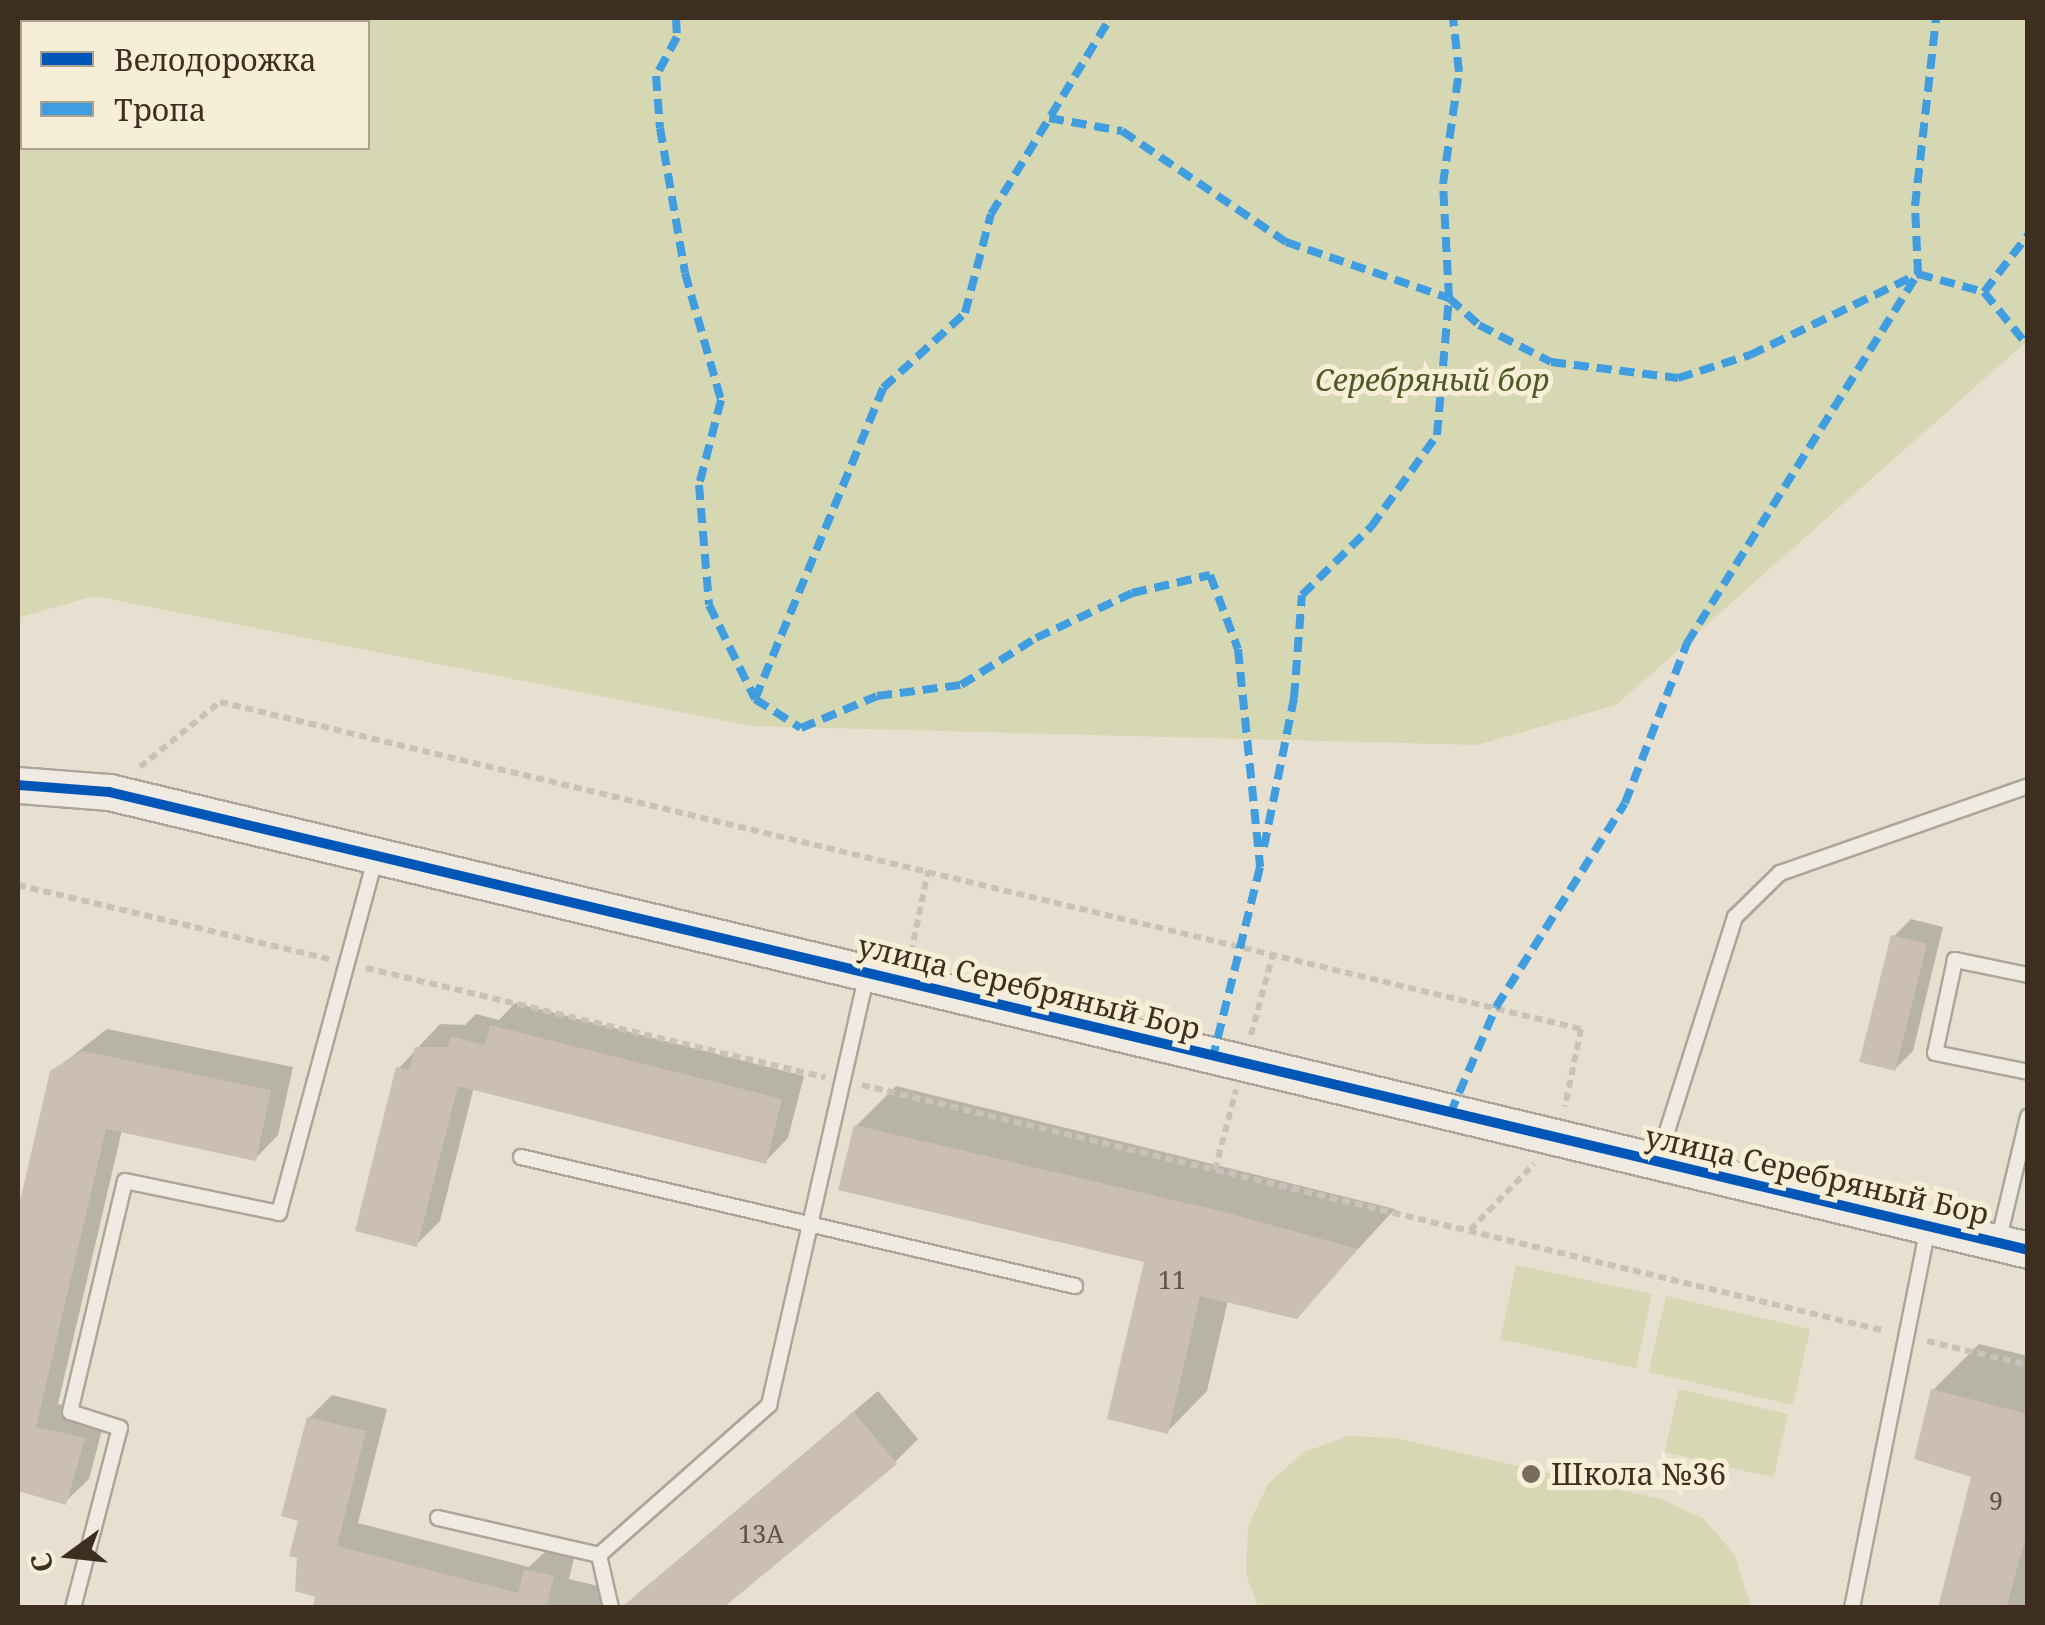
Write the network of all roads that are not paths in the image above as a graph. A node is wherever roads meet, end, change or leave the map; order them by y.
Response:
1 (18, 785) edge
2 (2028, 786) edge
3 (376, 856) junction
4 (867, 974) junction
5 (2028, 975) edge
6 (2028, 1072) edge
7 (2028, 1117) edge
8 (521, 1157) dead end
9 (1657, 1164) junction
10 (811, 1222) junction
11 (1928, 1228) junction
12 (2013, 1246) edge
13 (1075, 1286) dead end
14 (438, 1518) dead end
15 (599, 1555) junction
16 (72, 1608) edge
17 (612, 1608) edge
18 (1852, 1608) edge

1 - 3 street, улица Серебряный Бор
2 - 9 lane
3 - 4 street, улица Серебряный Бор
3 - 16 lane
4 - 9 street, улица Серебряный Бор
4 - 10 lane
5 - 6 lane
7 - 12 lane
8 - 10 lane
9 - 11 street, улица Серебряный Бор
10 - 13 lane
10 - 15 lane
11 - 12 street, улица Серебряный Бор
11 - 18 lane
14 - 15 lane
15 - 17 lane

